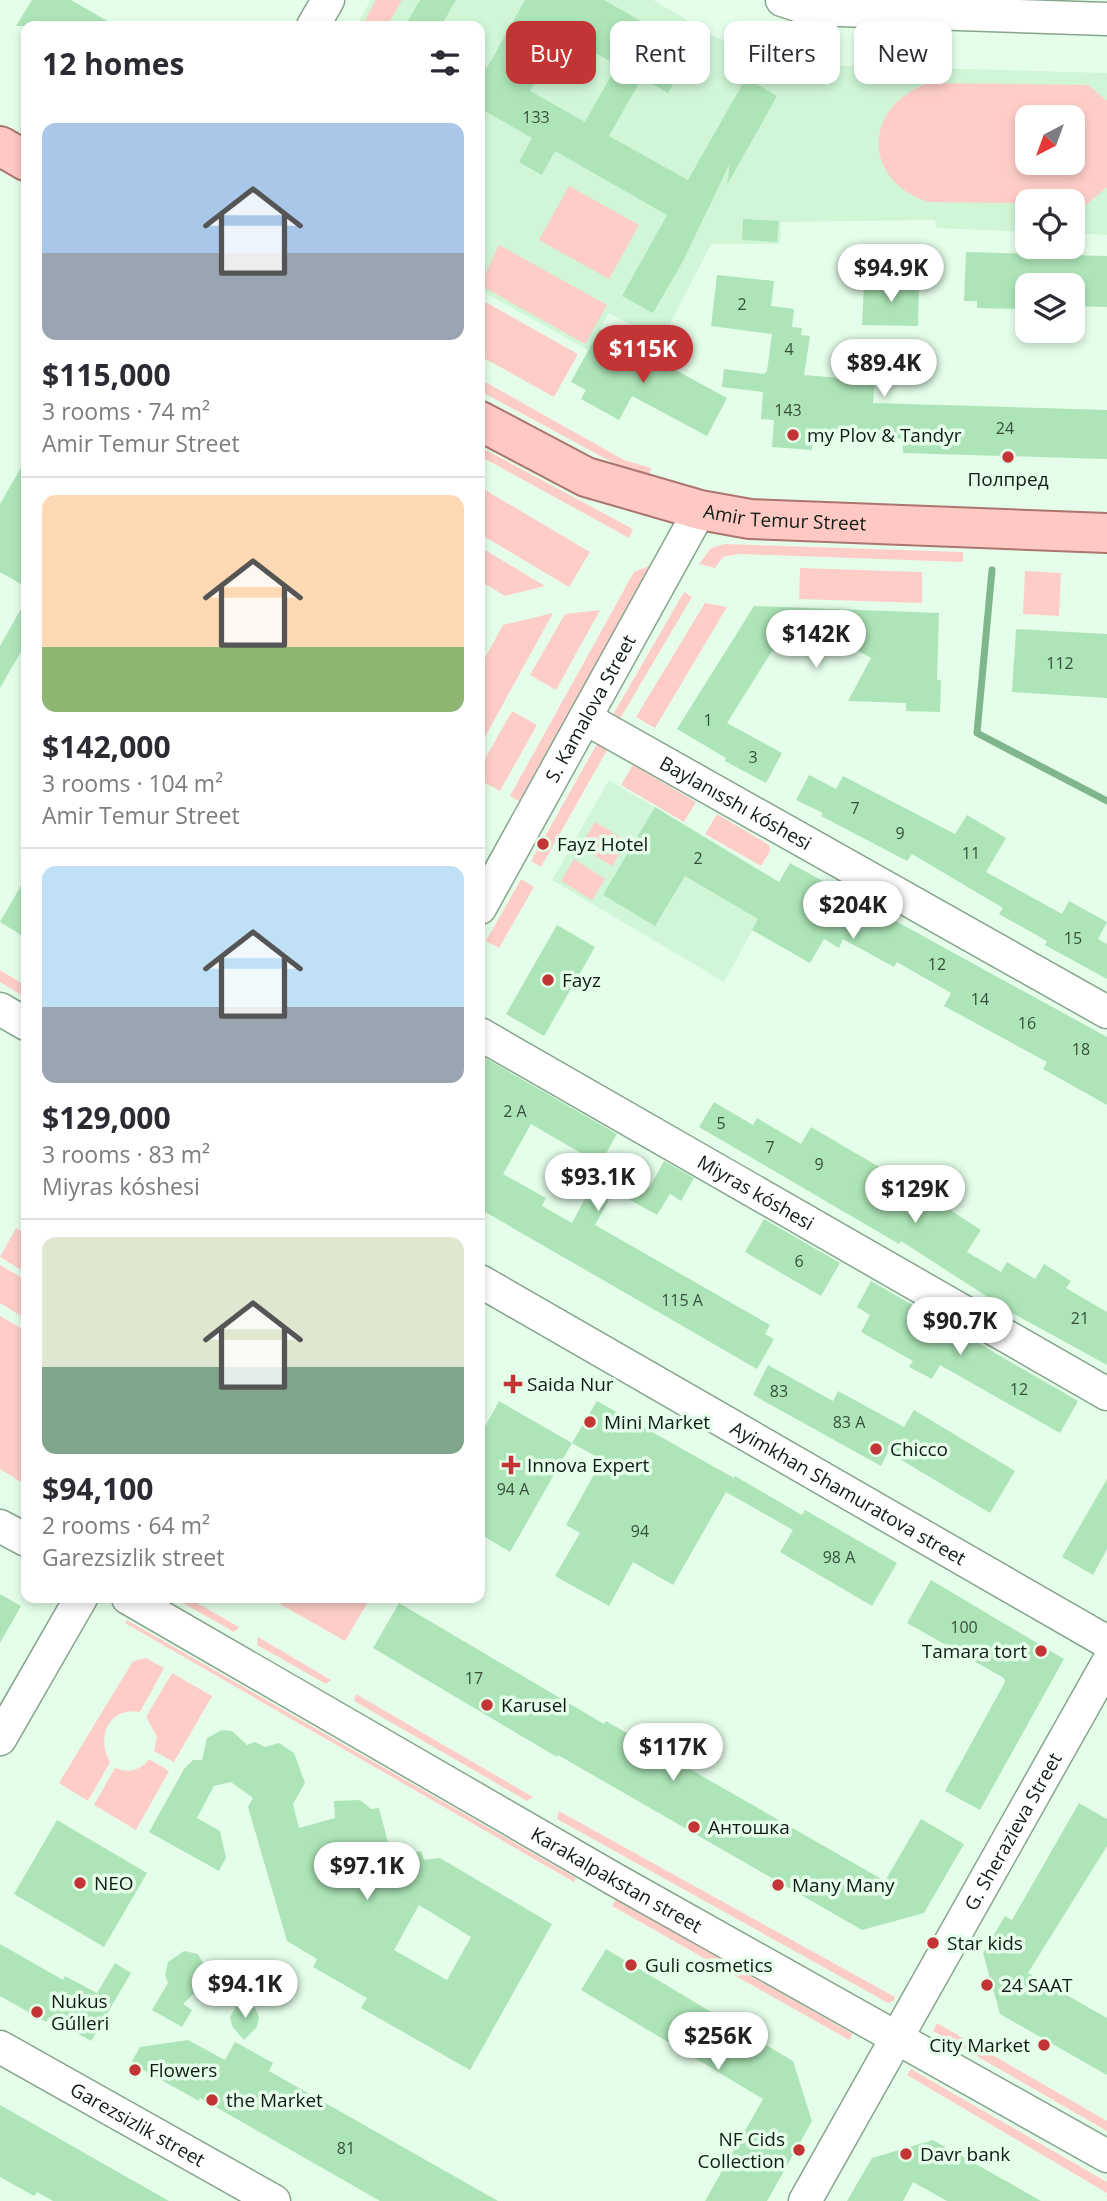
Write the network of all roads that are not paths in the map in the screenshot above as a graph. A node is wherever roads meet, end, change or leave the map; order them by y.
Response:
1 (328, 0) edge
2 (782, 0) edge
3 (1107, 19) edge
4 (316, 21) edge
5 (485, 424) edge
6 (700, 510) junction
7 (1107, 533) edge
8 (585, 718) junction
9 (485, 899) edge
10 (0, 1009) edge
11 (1107, 1012) edge
12 (21, 1021) edge
13 (485, 1037) edge
14 (485, 1284) edge
15 (1107, 1394) edge
16 (0, 1526) edge
17 (21, 1537) edge
18 (78, 1603) edge
19 (137, 1603) edge
20 (1107, 1642) edge
21 (1107, 1664) edge
22 (0, 1739) edge
23 (897, 2038) junction
24 (0, 2047) edge
25 (1107, 2156) edge
26 (274, 2201) edge
27 (805, 2201) edge

1 - 4 street
2 - 3 street
5 - 6 main road, Amir Temur Street
6 - 7 main road, Amir Temur Street
6 - 8 street, S. Kamalova Street
8 - 9 street, S. Kamalova Street
8 - 11 street, Baylanısshı kóshesi
10 - 12 street
13 - 15 street, Miyras kóshesi
14 - 20 street, Ayimkhan Shamuratova street
16 - 17 street
18 - 22 street
19 - 23 street, Karakalpakstan street
21 - 23 street, G. Sherazieva Street
23 - 25 street, Karakalpakstan street
23 - 27 street, G. Sherazieva Street
24 - 26 street, Garezsizlik street

